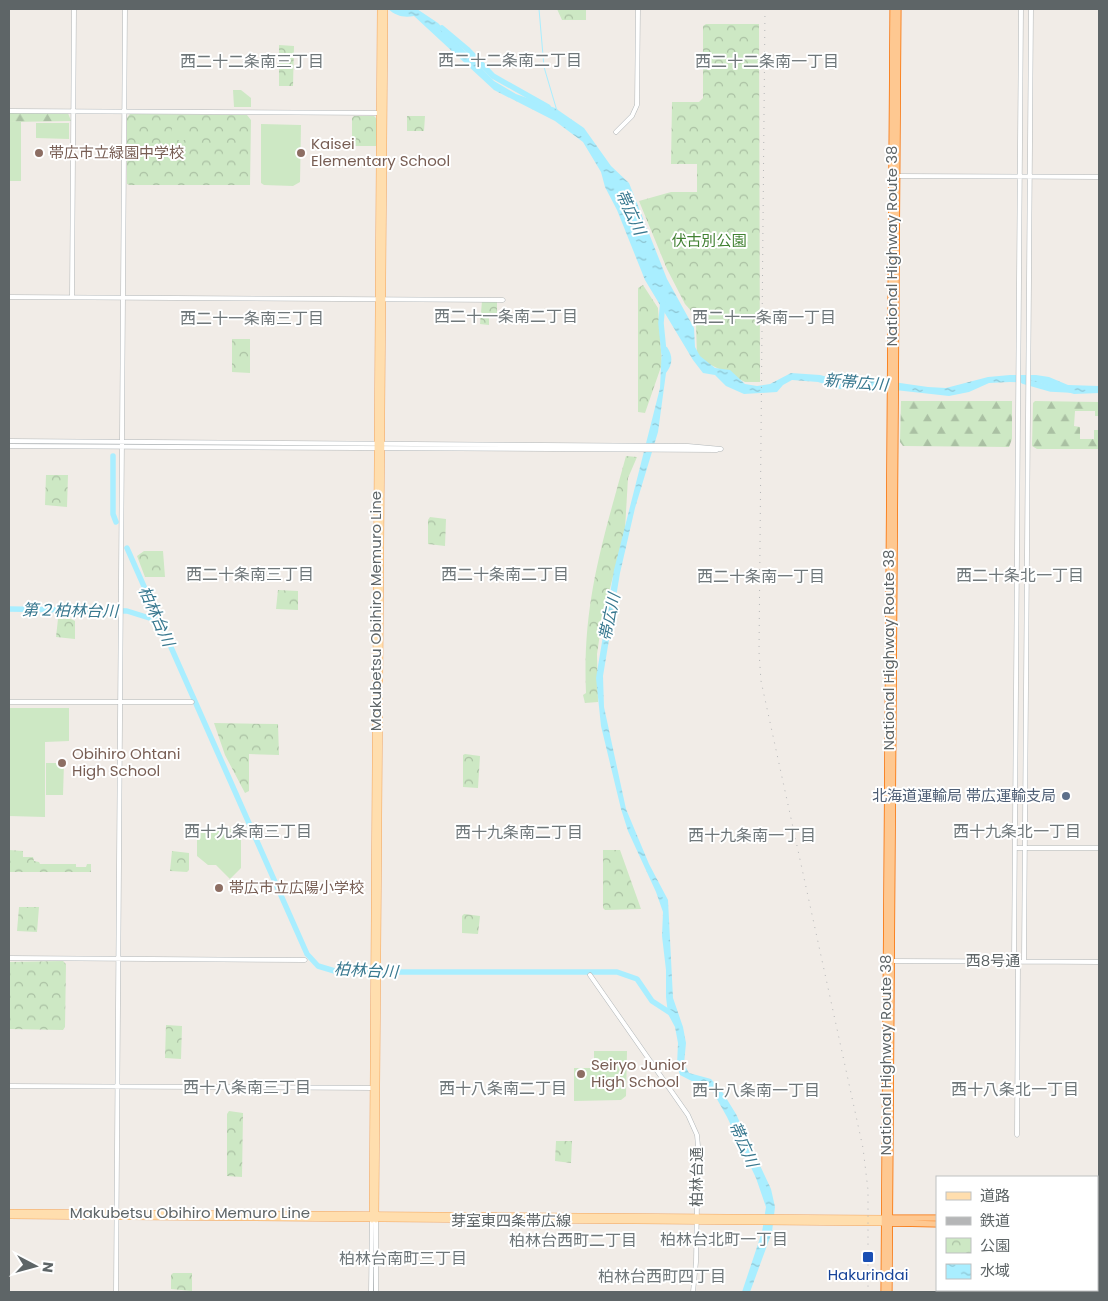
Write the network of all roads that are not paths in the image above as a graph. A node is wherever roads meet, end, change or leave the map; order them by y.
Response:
1 (74, 9) edge
2 (125, 9) edge
3 (383, 9) edge
4 (638, 9) edge
5 (893, 9) edge
6 (898, 9) edge
7 (1021, 9) edge
8 (1031, 9) edge
9 (9, 111) edge
10 (73, 111) junction
11 (124, 112) junction
12 (379, 113) junction
13 (616, 132) dead end
14 (895, 176) junction
15 (1020, 177) junction
16 (1030, 177) junction
17 (1099, 177) edge
18 (9, 297) edge
19 (72, 297) junction
20 (123, 297) junction
21 (380, 299) junction
22 (503, 300) dead end
23 (9, 442) edge
24 (122, 444) junction
25 (9, 446) edge
26 (379, 446) junction
27 (688, 446) junction
28 (688, 451) junction
29 (9, 702) edge
30 (120, 702) junction
31 (192, 702) dead end
32 (1015, 848) junction
33 (1025, 848) junction
34 (1099, 848) edge
35 (9, 958) edge
36 (119, 958) junction
37 (305, 960) dead end
38 (889, 961) junction
39 (1016, 961) junction
40 (1024, 961) junction
41 (1099, 962) edge
42 (590, 975) dead end
43 (9, 1086) edge
44 (118, 1086) junction
45 (375, 1088) junction
46 (1017, 1135) dead end
47 (9, 1212) edge
48 (117, 1215) junction
49 (9, 1216) edge
50 (374, 1217) junction
51 (936, 1218) edge
52 (697, 1219) junction
53 (887, 1221) junction
54 (936, 1224) edge
55 (116, 1292) edge
56 (371, 1292) edge
57 (376, 1292) edge
58 (693, 1292) edge
59 (884, 1292) edge
60 (889, 1292) edge

1 - 10 street
2 - 11 street
3 - 12 main road, Makubetsu Obihiro Memuro Line
3 - 21 main road, Makubetsu Obihiro Memuro Line
4 - 13 street
5 - 14 highway, National Highway Route 38
6 - 14 highway, National Highway Route 38
7 - 15 street
8 - 16 street
9 - 10 street
10 - 11 street
10 - 19 street
11 - 12 street
11 - 20 street
12 - 21 main road, Makubetsu Obihiro Memuro Line
14 - 15 street
14 - 38 highway, National Highway Route 38
15 - 16 street
15 - 32 street
16 - 17 street
16 - 33 street
18 - 19 street
19 - 20 street
20 - 21 street
20 - 24 street
21 - 22 street
21 - 26 main road, Makubetsu Obihiro Memuro Line
23 - 24 street
24 - 25 street
24 - 26 street
24 - 30 street
26 - 27 street
26 - 28 street
26 - 45 main road, Makubetsu Obihiro Memuro Line
27 - 28 street
27 - 28 street
29 - 30 street
30 - 31 street
30 - 36 street
32 - 33 street
32 - 39 street
33 - 34 street
33 - 40 street
35 - 36 street
36 - 37 street
36 - 44 street
38 - 39 street, 西8号通
38 - 53 highway, National Highway Route 38
39 - 40 street, 西8号通
39 - 46 street
40 - 41 street, 西8号通
42 - 52 street, 柏林台通
43 - 44 street
44 - 45 street
44 - 48 street
45 - 50 main road, Makubetsu Obihiro Memuro Line
47 - 48 main road, Makubetsu Obihiro Memuro Line
48 - 49 main road, Makubetsu Obihiro Memuro Line
48 - 50 main road, Makubetsu Obihiro Memuro Line
48 - 55 street
50 - 52 main road, 芽室東四条帯広線
50 - 56 street
50 - 57 street
51 - 53 highway
52 - 53 main road, 芽室東四条帯広線
52 - 58 street, 柏林台通
53 - 54 highway
53 - 59 highway, National Highway Route 38
53 - 60 highway, National Highway Route 38

